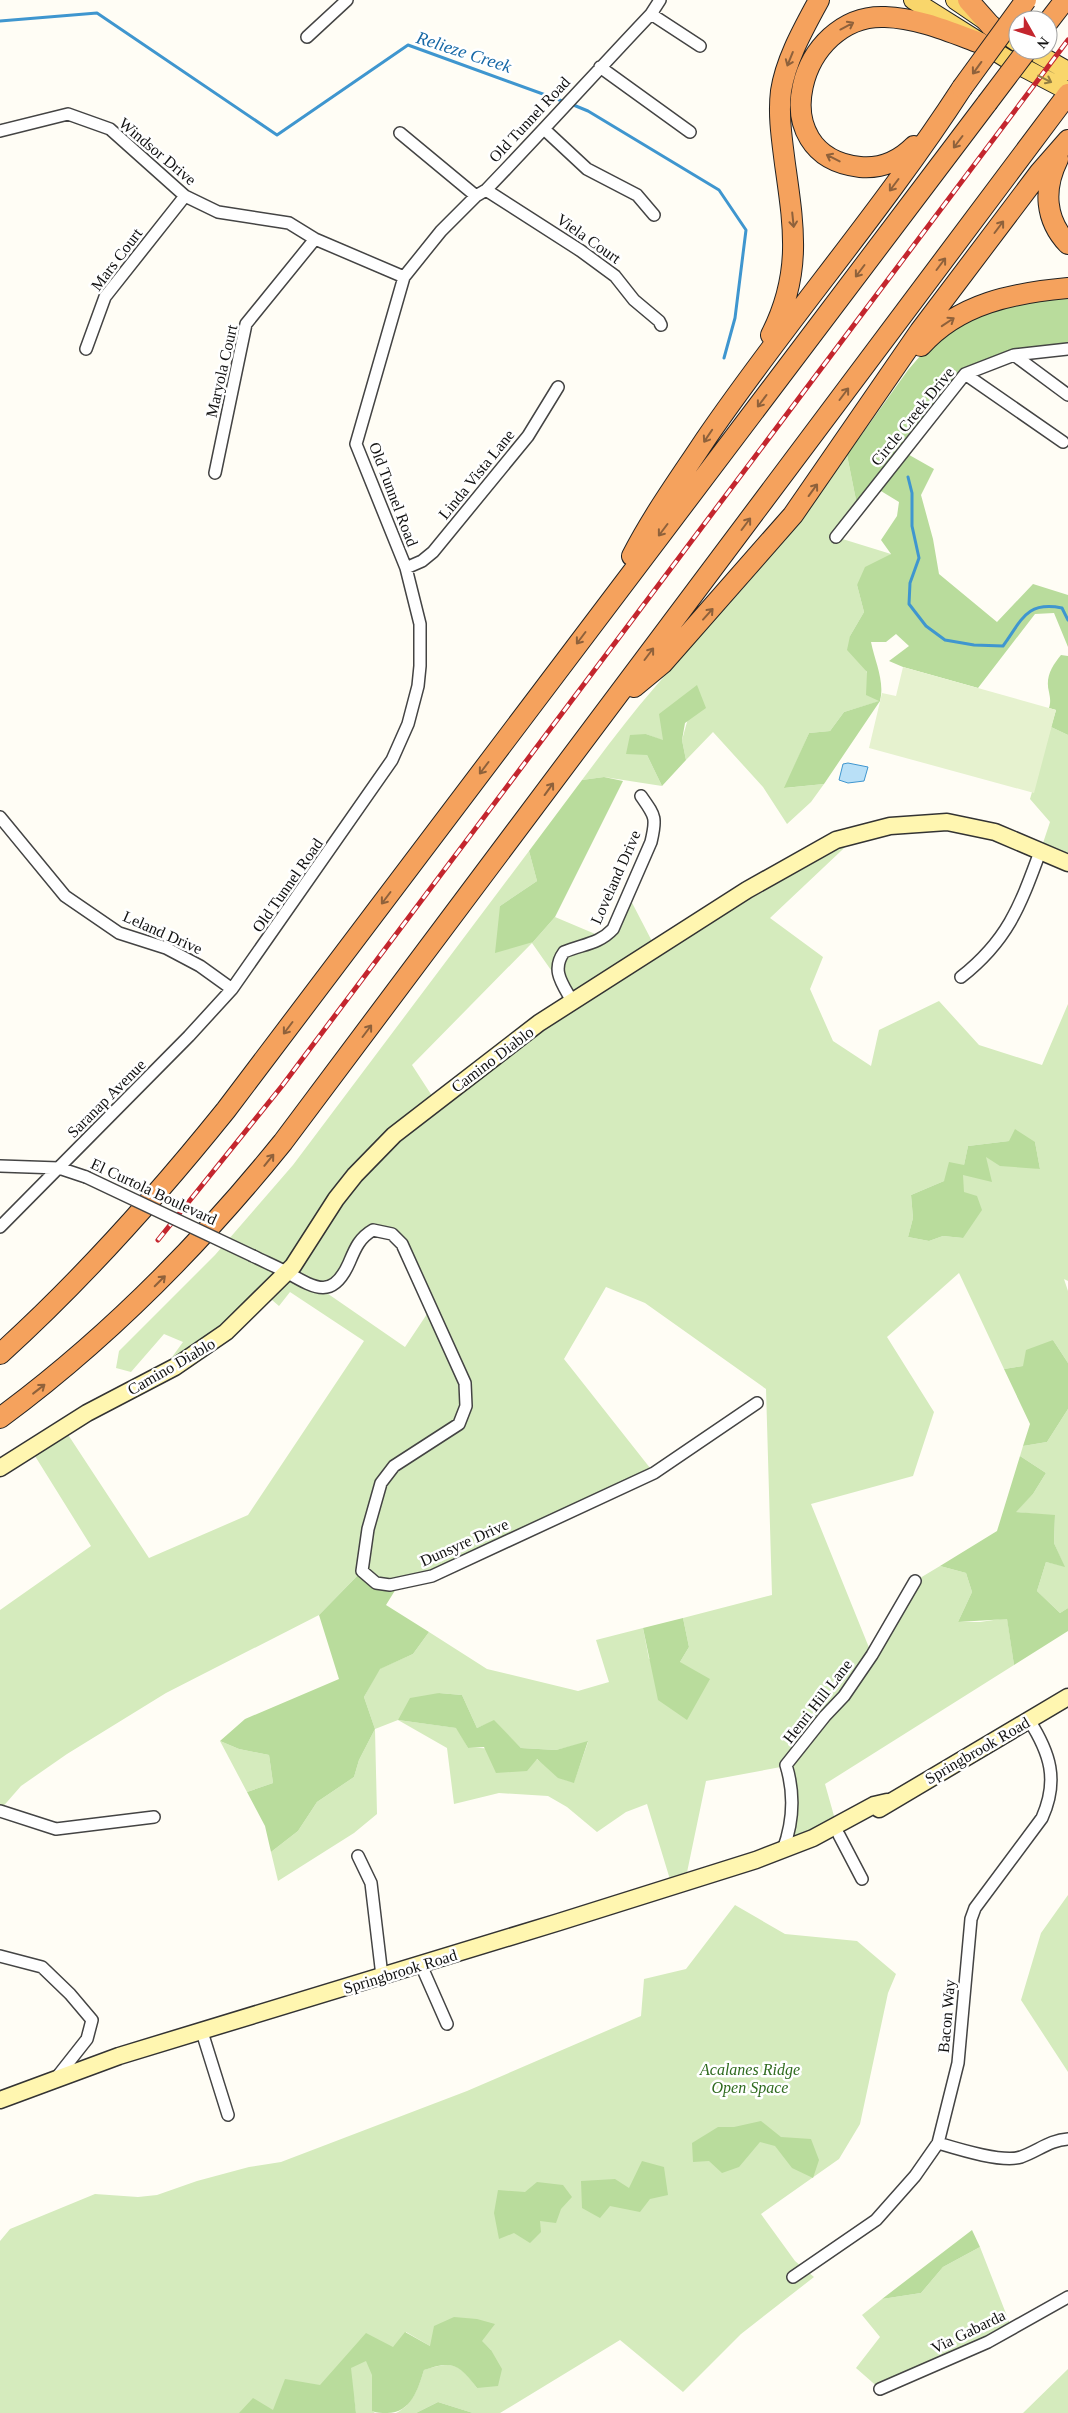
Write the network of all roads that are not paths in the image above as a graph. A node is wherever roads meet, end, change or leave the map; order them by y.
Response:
1 (347, 0) edge
2 (660, 0) edge
3 (913, 0) edge
4 (955, 0) edge
5 (968, 0) edge
6 (1026, 0) edge
7 (817, 2) edge
8 (651, 14) junction
9 (991, 26) junction
10 (307, 37) dead end
11 (1008, 37) edge
12 (980, 43) junction
13 (700, 46) dead end
14 (1021, 60) edge
15 (1048, 60) edge
16 (600, 67) junction
17 (1068, 71) edge
18 (962, 88) junction
19 (1068, 93) edge
20 (544, 129) junction
21 (0, 131) edge
22 (690, 132) dead end
23 (400, 133) dead end
24 (1067, 141) edge
25 (481, 193) junction
26 (185, 196) junction
27 (654, 215) dead end
28 (315, 239) junction
29 (1068, 244) edge
30 (404, 277) junction
31 (1068, 288) edge
32 (661, 325) dead end
33 (86, 349) dead end
34 (1068, 349) edge
35 (1014, 355) junction
36 (965, 374) junction
37 (558, 387) dead end
38 (878, 394) junction
39 (1068, 395) edge
40 (736, 396) junction
41 (1063, 442) dead end
42 (215, 472) dead end
43 (836, 537) dead end
44 (406, 568) junction
45 (611, 599) junction
46 (609, 707) junction
47 (641, 796) dead end
48 (0, 817) edge
49 (1040, 852) junction
50 (1068, 863) edge
51 (961, 977) dead end
52 (232, 989) junction
53 (572, 1001) junction
54 (0, 1166) edge
55 (59, 1168) junction
56 (0, 1227) edge
57 (287, 1272) junction
58 (0, 1354) edge
59 (758, 1403) dead end
60 (0, 1418) edge
61 (0, 1468) edge
62 (915, 1581) dead end
63 (1068, 1698) edge
64 (1029, 1720) junction
65 (887, 1802) junction
66 (0, 1811) edge
67 (154, 1817) dead end
68 (838, 1835) junction
69 (800, 1844) junction
70 (783, 1850) junction
71 (358, 1856) dead end
72 (862, 1879) dead end
73 (0, 1956) edge
74 (421, 1965) junction
75 (382, 1976) junction
76 (447, 2024) dead end
77 (202, 2032) junction
78 (57, 2077) junction
79 (0, 2100) edge
80 (228, 2115) dead end
81 (1068, 2139) edge
82 (938, 2143) junction
83 (793, 2277) dead end
84 (1068, 2297) edge
85 (880, 2389) dead end

1 - 10 street
2 - 8 street, Old Tunnel Road
3 - 12 main road
4 - 9 main road
5 - 9 highway
6 -> 18 highway, bridge
7 -> 40 highway
8 - 13 street
8 - 16 street, Old Tunnel Road
9 - 11 main road
18 -> 12 highway
12 -> 19 main road
14 -> 45 highway, bridge
15 - 17 main road
16 - 20 street, Old Tunnel Road
16 - 22 street
18 -> 40 highway
46 -> 19 highway
20 - 25 street, Old Tunnel Road
20 - 27 street
21 - 26 street, Windsor Drive
23 - 25 street, Viela Court
24 - 29 highway
38 -> 24 highway
25 - 30 street, Old Tunnel Road
25 - 32 street, Viela Court
26 - 28 street, Windsor Drive
26 - 33 street, Mars Court
28 - 30 street, Windsor Drive
28 - 42 street, Maryola Court
30 - 44 street, Old Tunnel Road
38 -> 31 highway
34 - 35 street, Circle Creek Drive
35 - 36 street, Circle Creek Drive
35 - 39 street
36 - 41 street
36 - 43 street, Circle Creek Drive
37 - 44 street, Linda Vista Lane
46 -> 38 highway
40 -> 45 highway
44 - 52 street, Old Tunnel Road
45 -> 58 highway
60 -> 46 highway
47 - 53 street, Loveland Drive
48 - 52 street, Leland Drive
49 - 50 street, Camino Diablo
49 - 51 street
49 - 53 street, Camino Diablo
52 - 55 street, Saranap Avenue
53 - 57 street, Camino Diablo
54 - 55 street, El Curtola Boulevard
55 - 56 street, Saranap Avenue
55 - 57 street, El Curtola Boulevard, bridge
57 - 59 street, Dunsyre Drive
57 - 61 street, Camino Diablo
62 - 70 street, Henri Hill Lane
63 - 64 street, Springbrook Road
64 - 65 street, Springbrook Road
64 - 82 street, Bacon Way
65 - 68 street, Springbrook Road
65 - 69 street, Springbrook Road
66 - 67 street
68 - 69 street, Springbrook Road
68 - 72 street
69 - 70 street, Springbrook Road
70 - 74 street, Springbrook Road
71 - 75 street
73 - 78 street
74 - 75 street, Springbrook Road
74 - 76 street
75 - 77 street, Springbrook Road
77 - 78 street, Springbrook Road
77 - 80 street
78 - 79 street, Springbrook Road
81 - 82 street
82 - 83 street, Bacon Way
84 - 85 street, Via Gabarda

